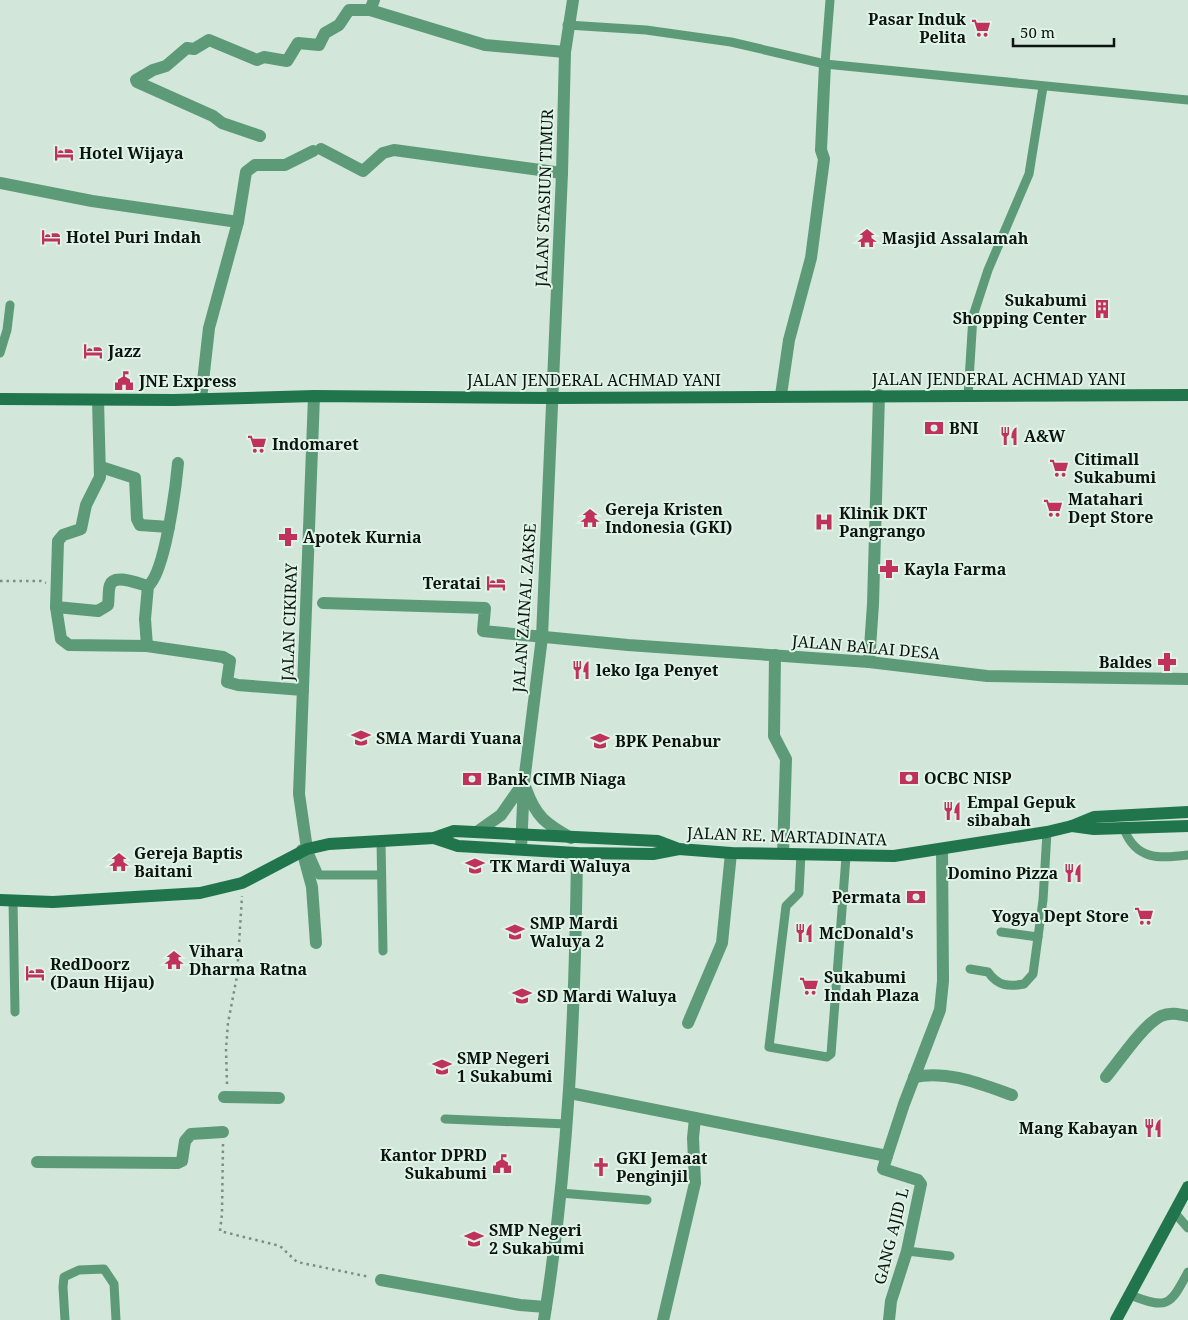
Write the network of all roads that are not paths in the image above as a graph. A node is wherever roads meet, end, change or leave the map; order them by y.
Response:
1 (573, 0) edge
2 (830, 0) edge
3 (372, 5) edge
4 (567, 25) junction
5 (564, 52) junction
6 (825, 64) junction
7 (1043, 87) junction
8 (1188, 100) edge
9 (260, 136) dead end
10 (562, 173) junction
11 (0, 183) edge
12 (238, 222) junction
13 (10, 306) dead end
14 (0, 353) edge
15 (781, 395) junction
16 (879, 395) junction
17 (1188, 395) edge
18 (314, 396) junction
19 (968, 396) junction
20 (552, 398) junction
21 (0, 399) edge
22 (201, 399) junction
23 (98, 400) junction
24 (178, 463) dead end
25 (101, 467) junction
26 (169, 527) junction
27 (148, 586) junction
28 (323, 603) dead end
29 (56, 607) junction
30 (542, 637) junction
31 (147, 646) junction
32 (774, 655) junction
33 (869, 662) junction
34 (1188, 679) edge
35 (303, 690) junction
36 (524, 782) junction
37 (1188, 812) edge
38 (1072, 826) junction
39 (1188, 826) edge
40 (1124, 829) junction
41 (477, 832) junction
42 (1047, 832) junction
43 (523, 834) junction
44 (434, 838) junction
45 (571, 838) junction
46 (381, 841) junction
47 (678, 849) junction
48 (305, 850) junction
49 (521, 850) junction
50 (942, 850) junction
51 (577, 853) junction
52 (731, 853) junction
53 (783, 854) junction
54 (801, 854) junction
55 (1188, 855) edge
56 (846, 857) junction
57 (381, 874) junction
58 (6, 900) edge
59 (1001, 932) dead end
60 (1038, 937) junction
61 (316, 943) dead end
62 (383, 951) dead end
63 (970, 969) dead end
64 (15, 1012) dead end
65 (1188, 1016) edge
66 (688, 1022) dead end
67 (1106, 1076) dead end
68 (914, 1077) junction
69 (570, 1093) junction
70 (1012, 1095) dead end
71 (224, 1098) road end
72 (279, 1098) dead end
73 (695, 1118) junction
74 (445, 1120) dead end
75 (567, 1124) junction
76 (223, 1132) road end
77 (887, 1156) junction
78 (37, 1162) dead end
79 (1188, 1187) edge
80 (560, 1194) junction
81 (647, 1200) dead end
82 (1174, 1212) junction
83 (1188, 1228) edge
84 (907, 1251) junction
85 (950, 1256) dead end
86 (1188, 1272) edge
87 (381, 1280) road end
88 (1130, 1296) junction
89 (545, 1314) edge
90 (65, 1320) edge
91 (116, 1320) edge
92 (663, 1320) edge
93 (889, 1320) edge
94 (1116, 1320) edge

1 - 4 street, JALAN STASIUN TIMUR
2 - 6 lane
3 - 5 street
3 - 9 street
4 - 5 street, JALAN STASIUN TIMUR
4 - 6 lane
5 - 10 street, JALAN STASIUN TIMUR
6 - 7 lane
6 - 15 street
7 - 8 lane
7 - 19 lane
10 - 12 street
10 - 20 street, JALAN STASIUN TIMUR
11 - 12 street
12 - 22 street
13 - 14 lane
15 - 16 main road, JALAN JENDERAL ACHMAD YANI
15 - 20 main road, JALAN JENDERAL ACHMAD YANI
16 - 19 main road, JALAN JENDERAL ACHMAD YANI
16 - 33 street
17 - 19 main road, JALAN JENDERAL ACHMAD YANI
18 - 20 main road, JALAN JENDERAL ACHMAD YANI
18 - 22 main road, JALAN JENDERAL ACHMAD YANI
18 - 35 street, JALAN CIKIRAY
20 - 30 street, JALAN ZAINAL ZAKSE
21 - 23 main road, JALAN JENDERAL ACHMAD YANI
22 - 23 main road, JALAN JENDERAL ACHMAD YANI
23 - 25 street
24 - 26 street
25 - 26 street
25 - 29 street
26 - 27 street
27 - 29 street
27 - 31 street
28 - 30 street, JALAN BALAI DESA
29 - 31 street
30 - 32 street, JALAN BALAI DESA
30 - 36 street, JALAN ZAINAL ZAKSE
31 - 35 street
32 - 33 street, JALAN BALAI DESA
32 - 53 street
33 - 34 street, JALAN BALAI DESA
35 - 48 street, JALAN CIKIRAY
36 - 41 street
36 - 43 street, JALAN ZAINAL ZAKSE
36 - 45 street
37 - 38 main road, JALAN RE. MARTADINATA
38 - 40 main road, JALAN RE. MARTADINATA
38 - 42 main road, JALAN RE. MARTADINATA
39 - 40 main road, JALAN RE. MARTADINATA
40 - 55 lane
41 - 43 main road, JALAN RE. MARTADINATA
41 - 44 main road, JALAN RE. MARTADINATA
42 - 50 main road, JALAN RE. MARTADINATA
42 - 60 lane
43 - 45 main road, JALAN RE. MARTADINATA
43 - 49 street, JALAN ZAINAL ZAKSE
44 - 46 main road, JALAN RE. MARTADINATA
44 - 49 main road, JALAN RE. MARTADINATA
45 - 47 main road, JALAN RE. MARTADINATA
46 - 48 main road, JALAN RE. MARTADINATA
46 - 57 lane
47 - 51 main road, JALAN RE. MARTADINATA
47 - 52 main road, JALAN RE. MARTADINATA
48 - 57 lane
48 - 58 main road, JALAN RE. MARTADINATA
48 - 61 street, JALAN CIKIRAY
49 - 51 main road, JALAN RE. MARTADINATA
50 - 56 main road, JALAN RE. MARTADINATA
50 - 68 street
51 - 69 street
52 - 53 main road, JALAN RE. MARTADINATA
52 - 66 street
53 - 54 main road, JALAN RE. MARTADINATA
54 - 56 main road, JALAN RE. MARTADINATA
54 - 56 lane
57 - 62 lane
58 - 64 lane
59 - 60 lane
60 - 63 lane
65 - 67 street
68 - 70 street
68 - 77 street
69 - 73 street
69 - 75 street
71 - 72 street
73 - 77 street
73 - 92 street
74 - 75 lane
75 - 80 street
76 - 78 street
77 - 84 street, GANG AJID L
79 - 82 main road
80 - 81 lane
80 - 89 street
82 - 83 lane
82 - 88 main road
84 - 85 lane
84 - 93 street, GANG AJID L
86 - 88 lane
87 - 89 street
88 - 94 main road
90 - 91 lane

